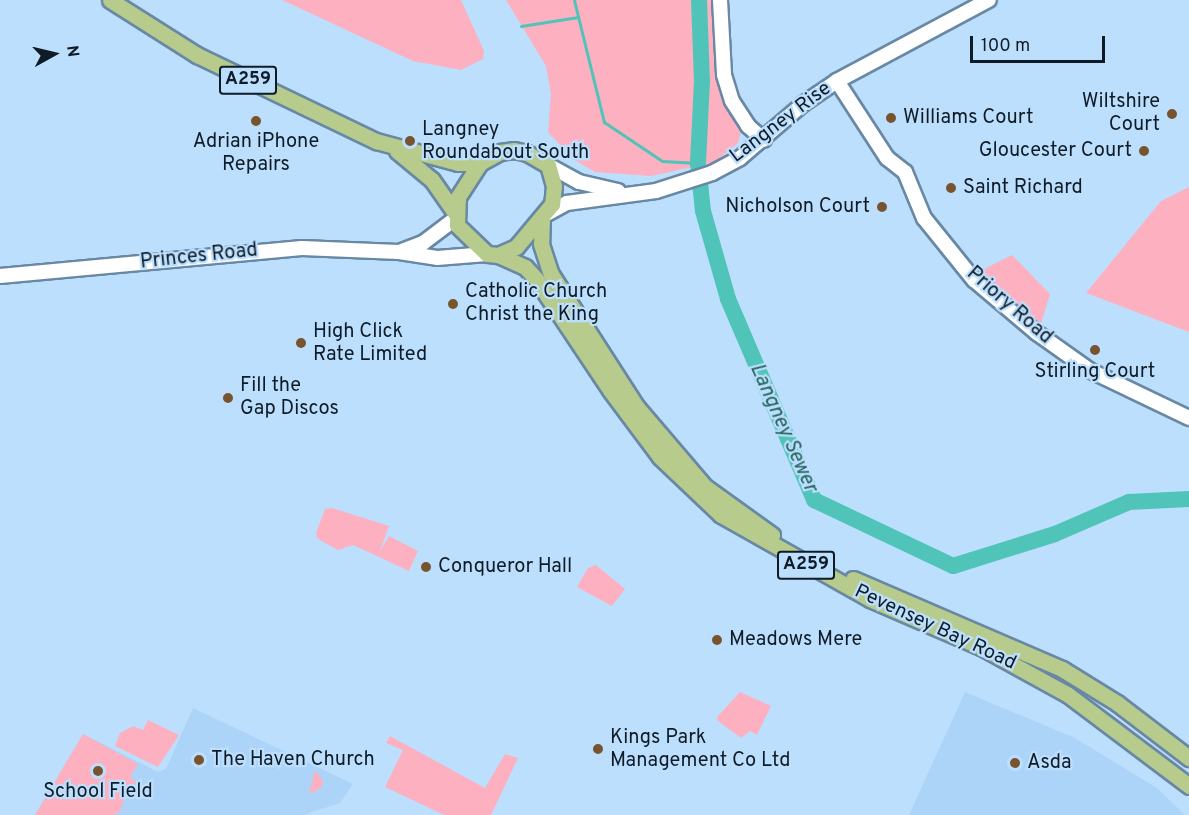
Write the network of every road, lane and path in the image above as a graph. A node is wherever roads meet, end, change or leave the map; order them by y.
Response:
1 (110, 0) edge
2 (720, 0) edge
3 (989, 0) edge
4 (837, 81) junction
5 (764, 140) junction
6 (393, 148) junction
7 (480, 163) junction
8 (548, 165) junction
9 (630, 193) junction
10 (455, 216) junction
11 (544, 217) junction
12 (399, 252) junction
13 (493, 254) junction
14 (0, 276) edge
15 (1189, 418) edge
16 (1189, 758) edge
17 (1189, 786) edge

1 - 6 main road, A259
2 - 5 street
3 - 4 street, Langney Rise
4 - 5 street, Langney Rise
4 - 15 street, Priory Road
5 - 9 street, Langney Rise
6 - 7 main road, A259
6 - 10 main road, A259
7 - 8 main road
7 - 10 main road
8 - 9 street, Langney Rise
8 - 11 main road
9 - 11 street, Langney Rise
10 - 12 street, Princes Road
10 - 13 main road
11 - 13 main road
11 - 16 main road, Pevensey Bay Road / A259
12 - 13 street, Princes Road
12 - 14 street, Princes Road
13 - 17 main road, Pevensey Bay Road / A259

